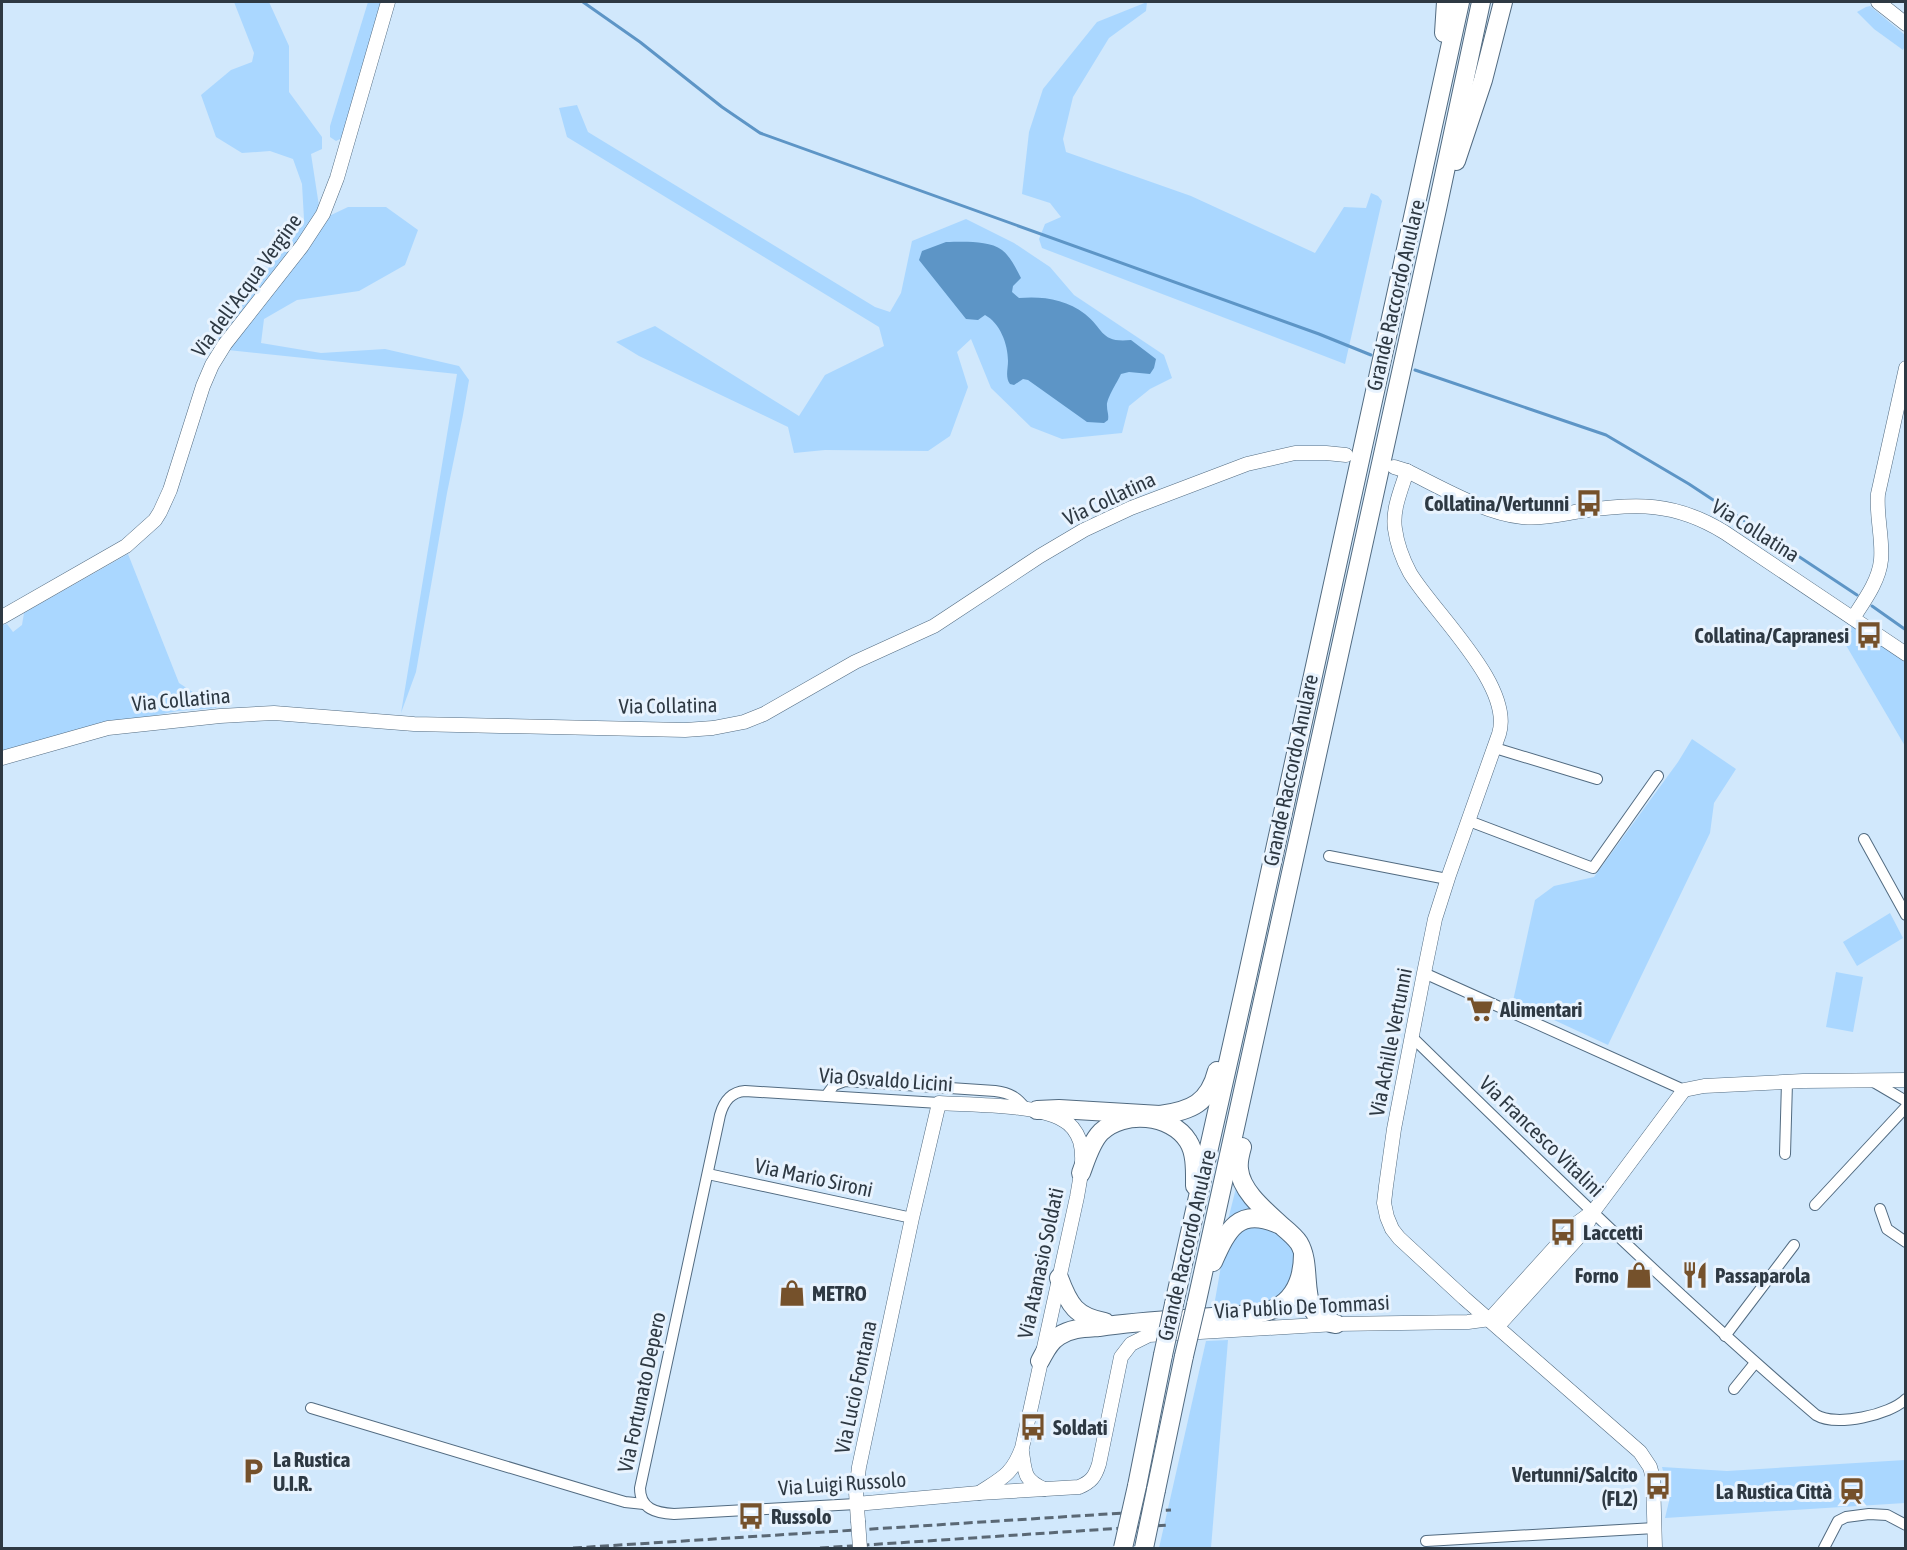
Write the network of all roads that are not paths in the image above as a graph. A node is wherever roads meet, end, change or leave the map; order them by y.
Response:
1 (387, 2) edge
2 (1446, 2) edge
3 (1460, 2) edge
4 (1481, 2) edge
5 (1503, 2) edge
6 (1878, 2) edge
7 (1905, 24) edge
8 (1439, 97) junction
9 (1437, 209) junction
10 (1905, 368) edge
11 (1346, 455) dead end
12 (1400, 469) joint
13 (2, 617) edge
14 (1853, 618) junction
15 (1905, 654) edge
16 (1494, 748) junction
17 (2, 758) edge
18 (1658, 776) dead end
19 (1596, 779) dead end
20 (1469, 821) junction
21 (1864, 839) dead end
22 (1329, 856) dead end
23 (1447, 879) junction
24 (1905, 915) edge
25 (1424, 973) junction
26 (1245, 987) junction
27 (1412, 1037) junction
28 (1253, 1048) junction
29 (1869, 1079) junction
30 (1905, 1080) edge
31 (1787, 1082) junction
32 (1684, 1090) junction
33 (733, 1094) joint
34 (826, 1096) junction
35 (1905, 1101) edge
36 (939, 1103) junction
37 (1905, 1107) edge
38 (1031, 1110) junction
39 (1785, 1154) dead end
40 (1081, 1173) junction
41 (708, 1174) junction
42 (1815, 1205) dead end
43 (1880, 1209) dead end
44 (1593, 1212) junction
45 (912, 1218) junction
46 (1283, 1226) junction
47 (1189, 1239) junction
48 (1905, 1242) edge
49 (1794, 1245) dead end
50 (1303, 1254) junction
51 (1059, 1278) junction
52 (1197, 1299) junction
53 (1494, 1323) junction
54 (1116, 1324) junction
55 (1336, 1324) junction
56 (1725, 1336) junction
57 (1040, 1361) junction
58 (1755, 1363) junction
59 (1734, 1389) dead end
60 (1905, 1399) edge
61 (311, 1408) dead end
62 (1022, 1448) junction
63 (1046, 1490) junction
64 (979, 1493) junction
65 (644, 1504) junction
66 (856, 1504) junction
67 (1905, 1525) edge
68 (1655, 1528) junction
69 (1426, 1541) dead end
70 (860, 1548) edge
71 (1123, 1548) edge
72 (1144, 1548) edge
73 (1655, 1548) edge
74 (1824, 1548) edge

1 - 13 street, Via dell'Acqua Vergine
2 - 8 highway
3 - 8 highway, Grande Raccordo Anulare
4 - 9 highway, Grande Raccordo Anulare
5 - 9 highway
6 - 7 street
8 - 26 highway, Grande Raccordo Anulare
9 - 28 highway, Grande Raccordo Anulare
10 - 14 street
11 - 17 street, Via Collatina
12 - 14 street, Via Collatina
12 - 16 street, Via Achille Vertunni
14 - 15 street, Via Collatina
16 - 19 street
16 - 20 street, Via Achille Vertunni
18 - 20 street
20 - 23 street, Via Achille Vertunni
21 - 24 street
22 - 23 street
23 - 25 street, Via Achille Vertunni
25 - 27 street, Via Achille Vertunni
25 - 32 street
26 - 38 highway
26 - 47 highway, Grande Raccordo Anulare
27 - 44 street, Via Francesco Vitalini
27 - 53 street, Via Achille Vertunni
28 - 46 highway
28 - 52 highway, Grande Raccordo Anulare
29 - 30 street
29 - 31 street
29 - 35 street
31 - 32 street
31 - 39 street
32 - 44 street
33 - 34 street, Via Osvaldo Licini
33 - 41 street, Via Fortunato Depero
34 - 36 street, Via Osvaldo Licini
34 - 38 street
36 - 38 street, Via Osvaldo Licini
36 - 45 street, Via Lucio Fontana
37 - 42 street
38 - 40 street, Via Atanasio Soldati
40 - 47 highway
40 - 51 street, Via Atanasio Soldati
41 - 45 street, Via Mario Sironi
41 - 65 street, Via Fortunato Depero
43 - 48 street
44 - 53 street
44 - 56 street, Via Francesco Vitalini
45 - 66 street, Via Lucio Fontana
46 - 50 highway
46 - 52 highway
47 - 71 highway, Grande Raccordo Anulare, bridge
49 - 56 street
50 - 54 highway
50 - 55 highway
51 - 54 highway
51 - 57 street, Via Atanasio Soldati
52 - 72 highway, Grande Raccordo Anulare, bridge
53 - 55 street, Via Publio De Tommasi
53 - 68 street, Via Achille Vertunni
54 - 57 highway
55 - 63 street, Via Publio De Tommasi
56 - 58 street, Via Francesco Vitalini
57 - 62 street, Via Atanasio Soldati
58 - 59 street
58 - 60 street, Via Francesco Vitalini
61 - 65 street, Via Fortunato Depero
62 - 63 street, Via Atanasio Soldati
62 - 64 street, Via Atanasio Soldati
63 - 64 street, Via Luigi Russolo
64 - 66 street, Via Luigi Russolo
65 - 66 street, Via Luigi Russolo
66 - 70 street, Via Lucio Fontana, bridge
67 - 74 street
68 - 69 street
68 - 73 street, Via Achille Vertunni

